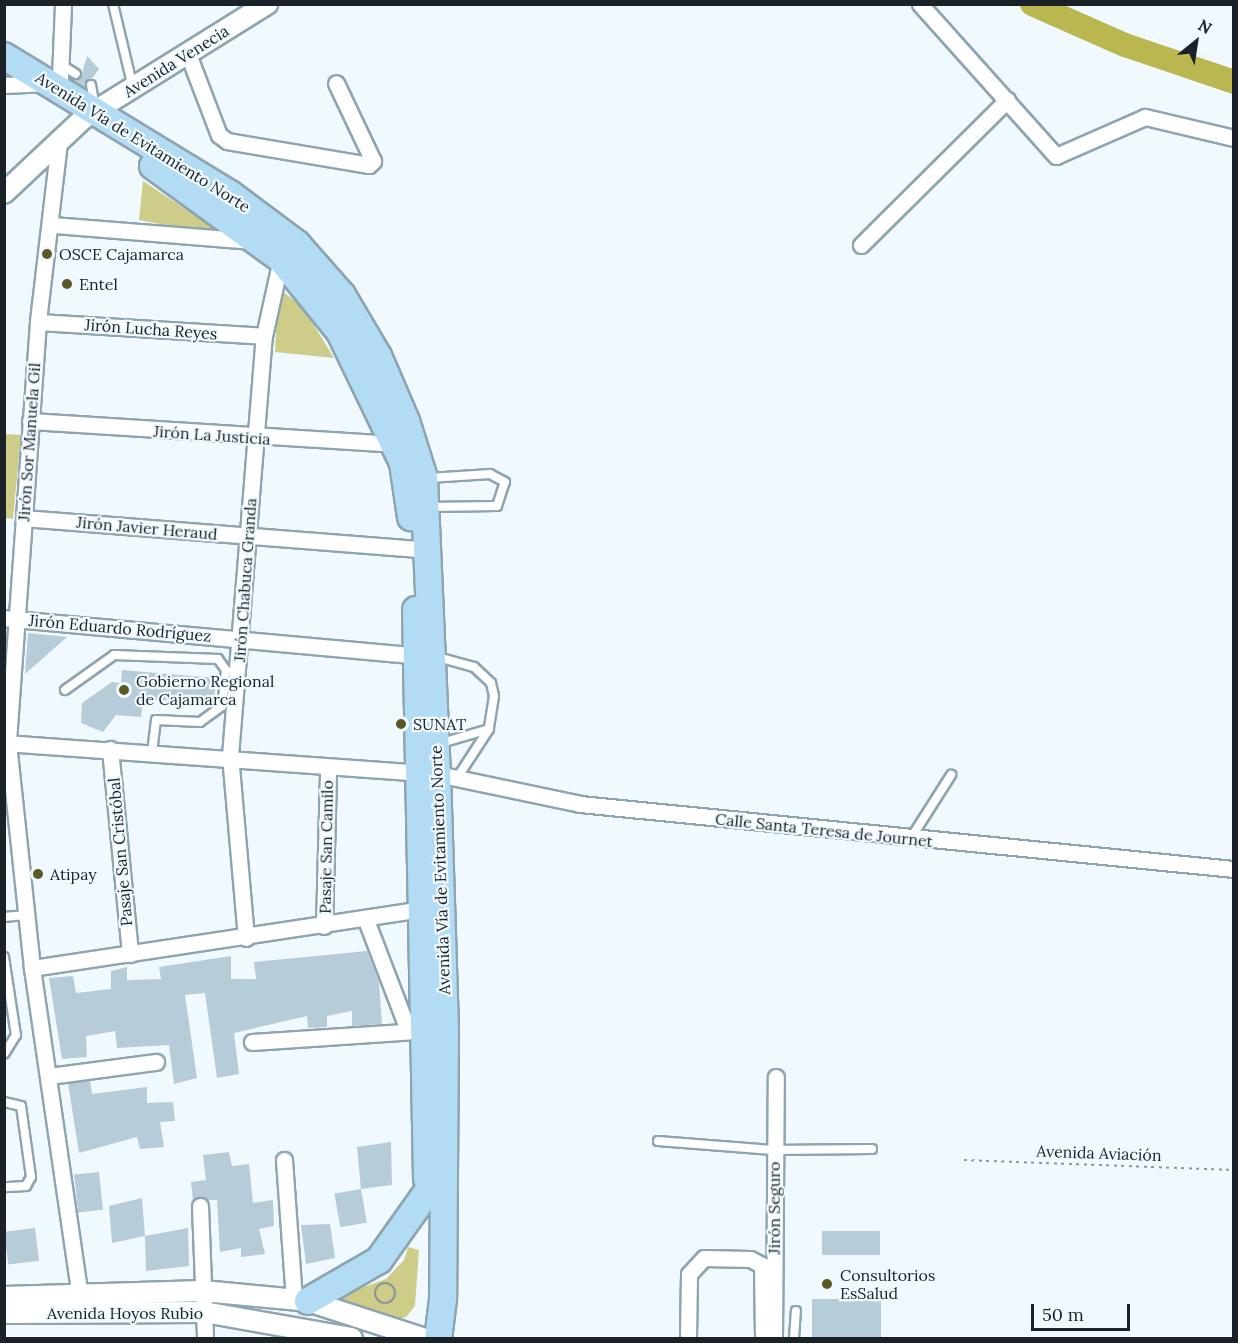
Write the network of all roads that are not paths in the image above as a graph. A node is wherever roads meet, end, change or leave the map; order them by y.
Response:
1 (63, 4) edge
2 (113, 4) edge
3 (267, 4) edge
4 (921, 4) edge
5 (188, 54) junction
6 (4, 56) edge
7 (4, 71) edge
8 (55, 77) junction
9 (336, 82) dead end
10 (4, 85) edge
11 (92, 85) dead end
12 (133, 88) junction
13 (1006, 100) junction
14 (90, 115) junction
15 (1233, 138) edge
16 (59, 142) junction
17 (4, 193) edge
18 (53, 225) junction
19 (259, 242) junction
20 (861, 245) dead end
21 (281, 259) junction
22 (38, 322) junction
23 (264, 336) junction
24 (30, 421) junction
25 (256, 439) junction
26 (394, 444) junction
27 (424, 478) junction
28 (426, 507) junction
29 (24, 518) junction
30 (249, 537) junction
31 (414, 549) junction
32 (11, 618) edge
33 (241, 639) junction
34 (424, 655) junction
35 (65, 690) dead end
36 (489, 729) junction
37 (6, 743) edge
38 (436, 744) junction
39 (110, 749) junction
40 (152, 752) junction
41 (230, 756) junction
42 (328, 769) junction
43 (438, 775) junction
44 (951, 775) dead end
45 (910, 840) junction
46 (1233, 869) edge
47 (421, 909) junction
48 (26, 915) junction
49 (4, 917) edge
50 (366, 920) junction
51 (324, 926) junction
52 (246, 938) junction
53 (130, 954) junction
54 (4, 957) edge
55 (32, 968) junction
56 (426, 1030) junction
57 (252, 1042) dead end
58 (4, 1054) edge
59 (156, 1062) dead end
60 (49, 1076) junction
61 (776, 1077) dead end
62 (4, 1102) edge
63 (658, 1140) dead end
64 (872, 1149) dead end
65 (773, 1150) junction
66 (284, 1160) dead end
67 (4, 1187) edge
68 (428, 1191) junction
69 (200, 1206) dead end
70 (203, 1291) junction
71 (4, 1297) edge
72 (301, 1300) junction
73 (81, 1303) junction
74 (796, 1311) dead end
75 (204, 1312) junction
76 (4, 1313) edge
77 (340, 1337) edge
78 (205, 1338) edge
79 (422, 1338) edge
80 (438, 1338) edge
81 (688, 1338) edge
82 (763, 1338) edge
83 (774, 1338) edge
84 (794, 1338) edge

1 - 8 street
2 - 12 lane
3 - 5 street, Avenida Venecia
4 - 13 street
5 - 9 street
5 - 12 street, Avenida Venecia
6 - 8 highway, Avenida Vía de Evitamiento Norte
7 - 8 highway, Avenida Vía de Evitamiento Norte
8 - 10 street
8 - 14 highway, Avenida Vía de Evitamiento Norte
11 - 14 lane
12 - 14 street, Avenida Venecia
13 - 15 street
13 - 20 street
14 - 16 street, Avenida Venecia
14 - 19 highway, Avenida Vía de Evitamiento Norte
14 - 27 highway, Avenida Vía de Evitamiento Norte
16 - 17 street, Avenida Venecia
16 - 18 street, Jirón Sor Manuela Gil
18 - 19 street
18 - 22 street, Jirón Sor Manuela Gil
19 - 21 highway, Avenida Vía de Evitamiento Norte
21 - 23 street, Jirón Chabuca Granda
21 - 26 highway, Avenida Vía de Evitamiento Norte
22 - 23 street, Jirón Lucha Reyes
22 - 24 street, Jirón Sor Manuela Gil
23 - 25 street, Jirón Chabuca Granda
24 - 25 street, Jirón La Justicia
24 - 29 street, Jirón Sor Manuela Gil
25 - 26 street, Jirón La Justicia
25 - 30 street, Jirón Chabuca Granda
26 - 31 highway, Avenida Vía de Evitamiento Norte
27 - 28 highway, Avenida Vía de Evitamiento Norte
27 - 28 lane
28 - 34 highway, Avenida Vía de Evitamiento Norte
29 - 30 street, Jirón Javier Heraud
29 - 32 street, Jirón Sor Manuela Gil
30 - 31 street, Jirón Javier Heraud
30 - 33 street, Jirón Chabuca Granda
31 - 34 highway, Avenida Vía de Evitamiento Norte
32 - 33 street, Jirón Eduardo Rodríguez
32 - 37 street, Jirón Sor Manuela Gil
33 - 34 street, Jirón Eduardo Rodríguez
33 - 41 street, Jirón Chabuca Granda
34 - 36 lane
34 - 38 highway, Avenida Vía de Evitamiento Norte
34 - 43 highway, Avenida Vía de Evitamiento Norte
35 - 40 lane
36 - 38 lane
36 - 43 lane
37 - 39 street, Calle Santa Teresa de Journet
37 - 48 street, Jirón Sor Manuela Gil
38 - 43 highway, Avenida Vía de Evitamiento Norte
39 - 40 street, Calle Santa Teresa de Journet
39 - 53 street, Pasaje San Cristóbal
40 - 41 street, Calle Santa Teresa de Journet
41 - 42 street, Calle Santa Teresa de Journet
41 - 52 street, Jirón Chabuca Granda
42 - 43 street, Calle Santa Teresa de Journet
42 - 51 street, Pasaje San Camilo
43 - 45 street, Calle Santa Teresa de Journet
43 - 47 highway, Avenida Vía de Evitamiento Norte
43 - 56 highway, Avenida Vía de Evitamiento Norte
44 - 45 lane
45 - 46 street, Calle Santa Teresa de Journet
47 - 50 street
47 - 56 highway, Avenida Vía de Evitamiento Norte
48 - 49 lane
48 - 55 street, Jirón Sor Manuela Gil
50 - 51 street
50 - 56 street
51 - 52 street
52 - 53 street
53 - 55 street
54 - 58 lane
55 - 60 street, Jirón Sor Manuela Gil
56 - 57 street
56 - 68 highway, Avenida Vía de Evitamiento Norte
56 - 80 highway, Avenida Vía de Evitamiento Norte
59 - 60 street
60 - 73 street, Jirón Sor Manuela Gil
61 - 65 street, Jirón Seguro
62 - 67 lane
63 - 65 lane
64 - 65 lane
65 - 83 street, Jirón Seguro
66 - 72 street
68 - 72 highway
68 - 79 highway, Avenida Vía de Evitamiento Norte
69 - 70 street
70 - 72 street
70 - 73 street
70 - 75 street
71 - 73 street
72 - 79 street
73 - 75 street, Avenida Hoyos Rubio
73 - 76 street, Avenida Hoyos Rubio
74 - 84 lane
75 - 77 street, Avenida Hoyos Rubio
75 - 78 street
81 - 82 street

